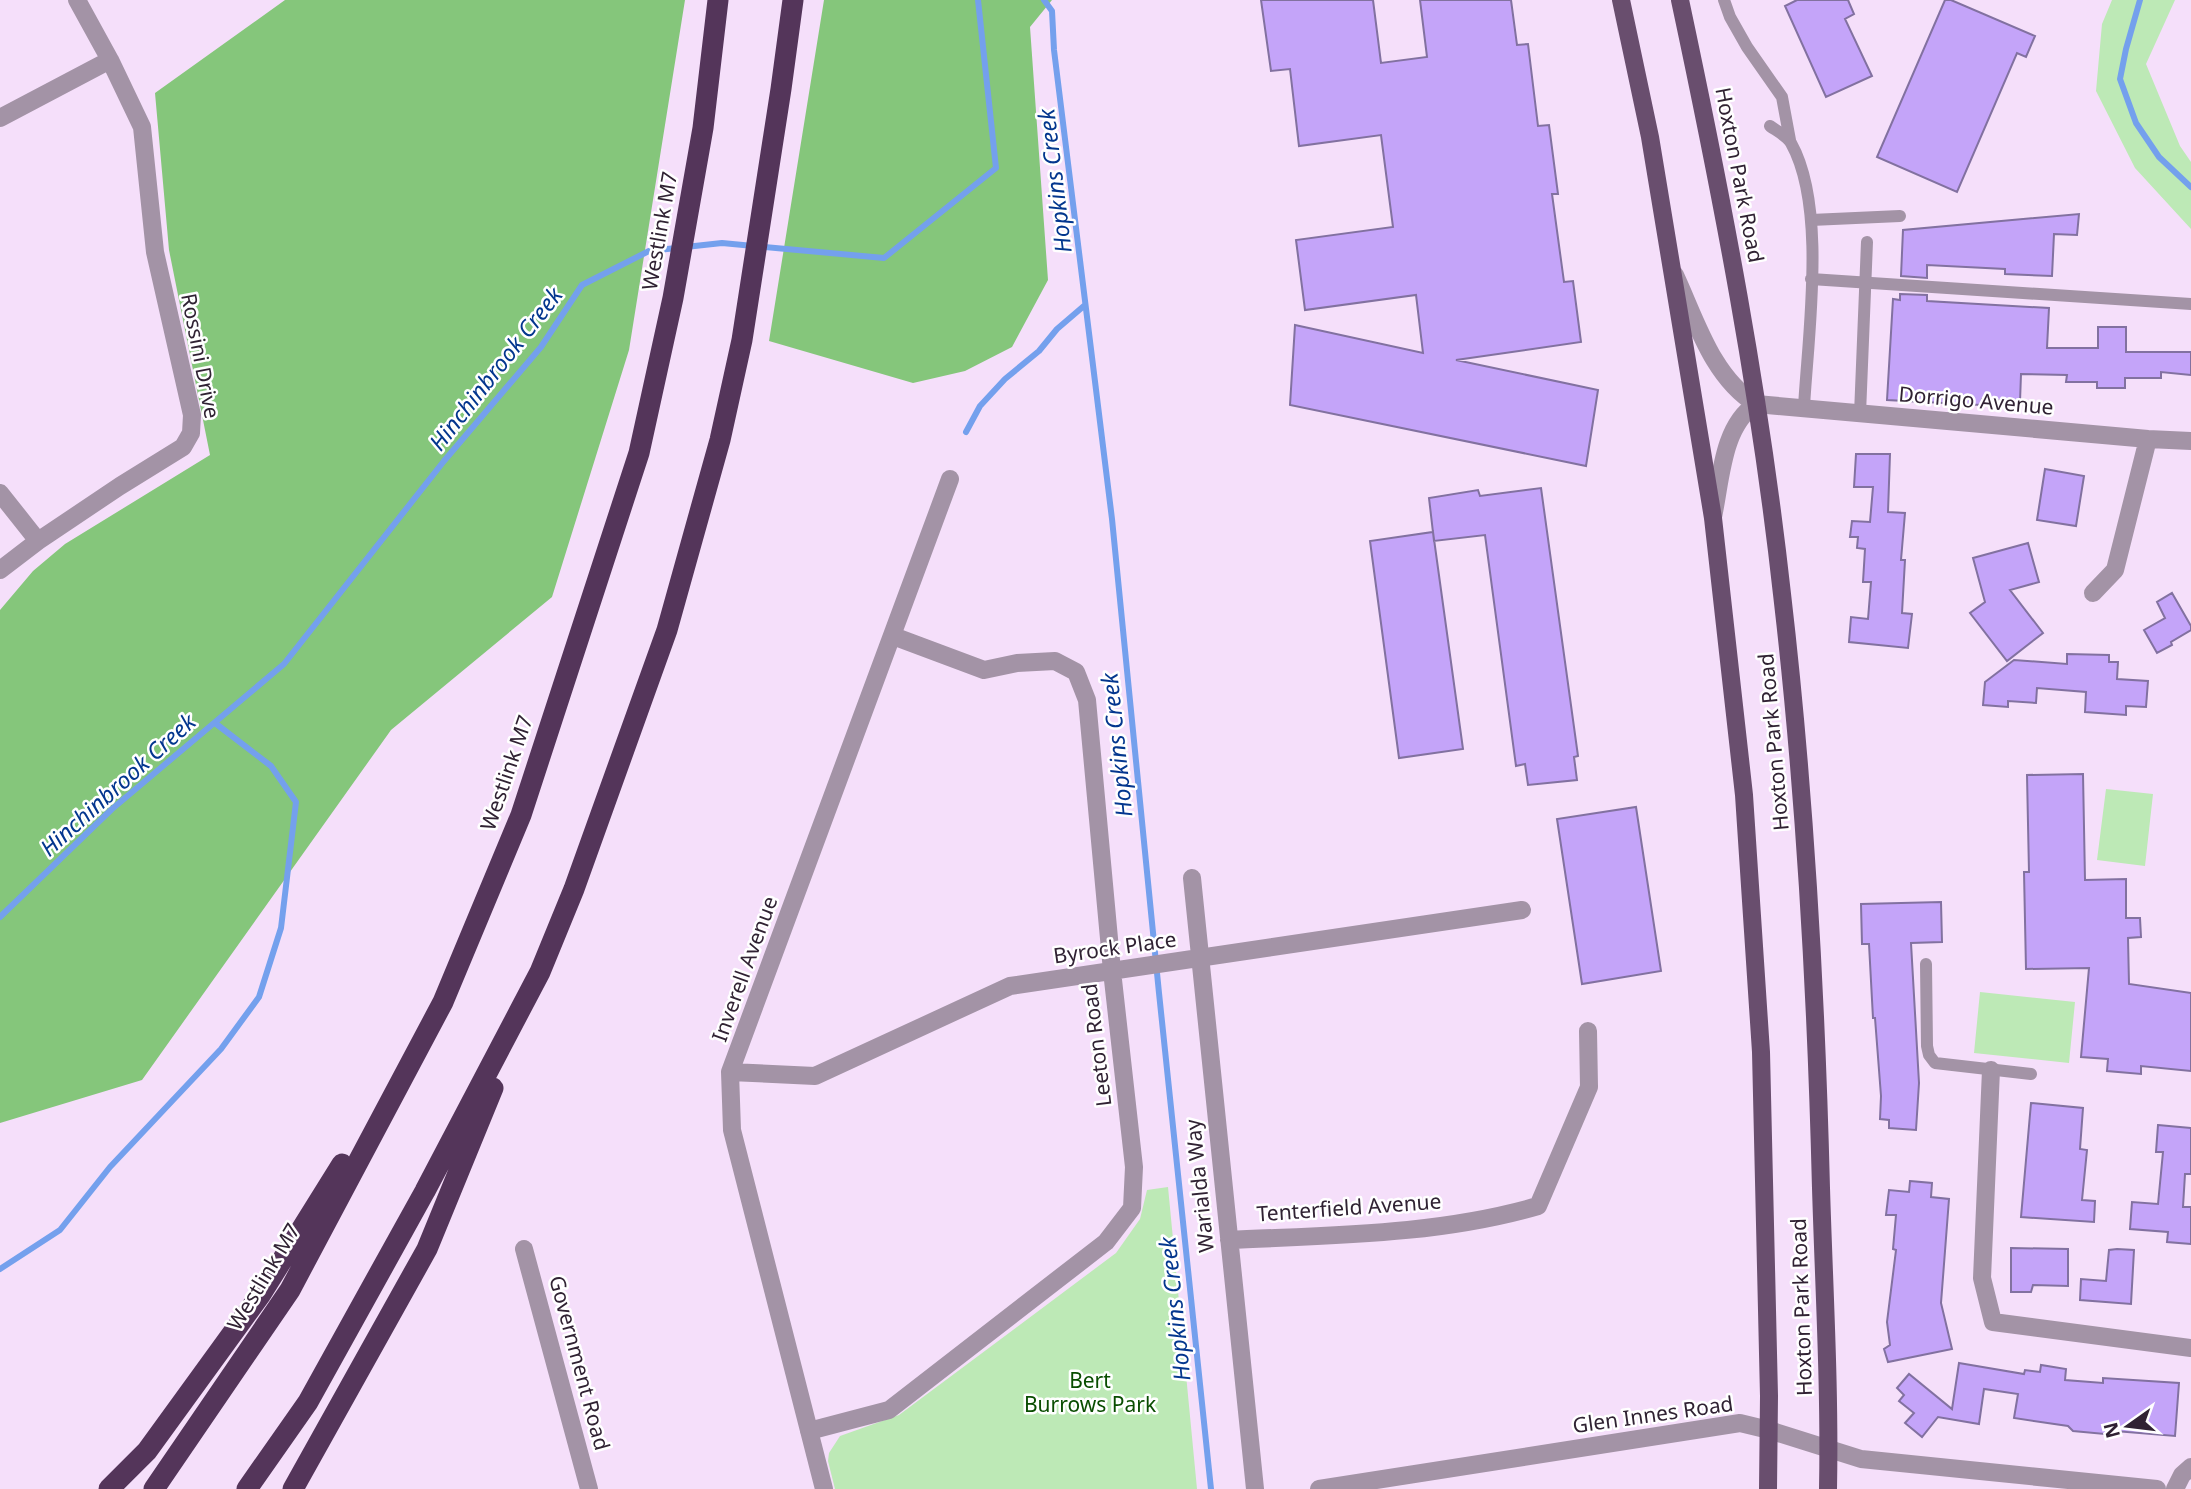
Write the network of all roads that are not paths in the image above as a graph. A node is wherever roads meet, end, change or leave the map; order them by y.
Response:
1 (77, 0) edge
2 (718, 0) edge
3 (793, 0) edge
4 (1621, 0) edge
5 (1680, 0) edge
6 (1724, 0) edge
7 (110, 60) junction
8 (0, 118) edge
9 (1770, 127) dead end
10 (1790, 140) junction
11 (1900, 216) dead end
12 (1811, 220) junction
13 (1867, 242) dead end
14 (1673, 270) junction
15 (1811, 279) junction
16 (1865, 283) junction
17 (2191, 304) edge
18 (1756, 404) junction
19 (1804, 407) junction
20 (1860, 414) junction
21 (2148, 439) junction
22 (2191, 441) edge
23 (950, 479) dead end
24 (0, 493) edge
25 (1713, 518) junction
26 (38, 541) junction
27 (0, 570) edge
28 (2093, 593) dead end
29 (893, 636) junction
30 (1192, 878) dead end
31 (1522, 910) dead end
32 (1200, 958) junction
33 (1926, 964) dead end
34 (1112, 971) junction
35 (540, 972) junction
36 (443, 1002) junction
37 (1588, 1031) dead end
38 (1991, 1070) junction
39 (730, 1072) junction
40 (2031, 1074) dead end
41 (1229, 1240) junction
42 (524, 1249) dead end
43 (2191, 1348) edge
44 (1769, 1430) junction
45 (808, 1431) junction
46 (1829, 1450) junction
47 (2191, 1467) edge
48 (109, 1489) edge
49 (154, 1489) edge
50 (247, 1489) edge
51 (293, 1489) edge
52 (589, 1489) edge
53 (824, 1489) edge
54 (1255, 1489) edge
55 (1319, 1489) edge
56 (1768, 1489) edge
57 (1828, 1489) edge
58 (2157, 1489) edge
59 (2175, 1489) edge

1 - 7 street, Rossini Drive
2 - 36 highway, Westlink M7
3 - 35 highway
4 - 14 main road, Hoxton Park Road
5 - 18 main road, Hoxton Park Road
6 - 10 lane
7 - 8 street
7 - 26 street, Rossini Drive
9 - 10 lane
10 - 12 lane
11 - 12 lane
12 - 15 lane
13 - 16 lane
14 - 18 street
14 - 25 main road, Hoxton Park Road
15 - 16 lane
15 - 19 lane
16 - 17 lane
16 - 20 lane
18 - 19 street, Dorrigo Avenue
18 - 25 street
18 - 46 main road, Hoxton Park Road
19 - 20 street, Dorrigo Avenue
20 - 21 street, Dorrigo Avenue
21 - 22 street, Dorrigo Avenue
21 - 28 street
23 - 29 street, Inverell Avenue
24 - 26 street
25 - 44 main road, Hoxton Park Road
26 - 27 street, Rossini Drive
29 - 34 street, Leeton Road
29 - 39 street, Inverell Avenue
30 - 32 street, Warialda Way
31 - 32 street, Byrock Place
32 - 34 street, Byrock Place
32 - 41 street, Warialda Way
33 - 38 lane
34 - 39 street, Byrock Place
34 - 45 street, Leeton Road
35 - 50 highway
35 - 51 highway
36 - 48 highway
36 - 49 highway, Westlink M7
37 - 41 street, Tenterfield Avenue
38 - 40 lane
38 - 43 street
39 - 45 street, Inverell Avenue
41 - 54 street, Warialda Way
42 - 52 street, Government Road
44 - 46 street, Glen Innes Road
44 - 55 street, Glen Innes Road
44 - 56 main road, Hoxton Park Road
45 - 53 street, Inverell Avenue
46 - 57 main road, Hoxton Park Road
46 - 58 street, Glen Innes Road
47 - 59 street

